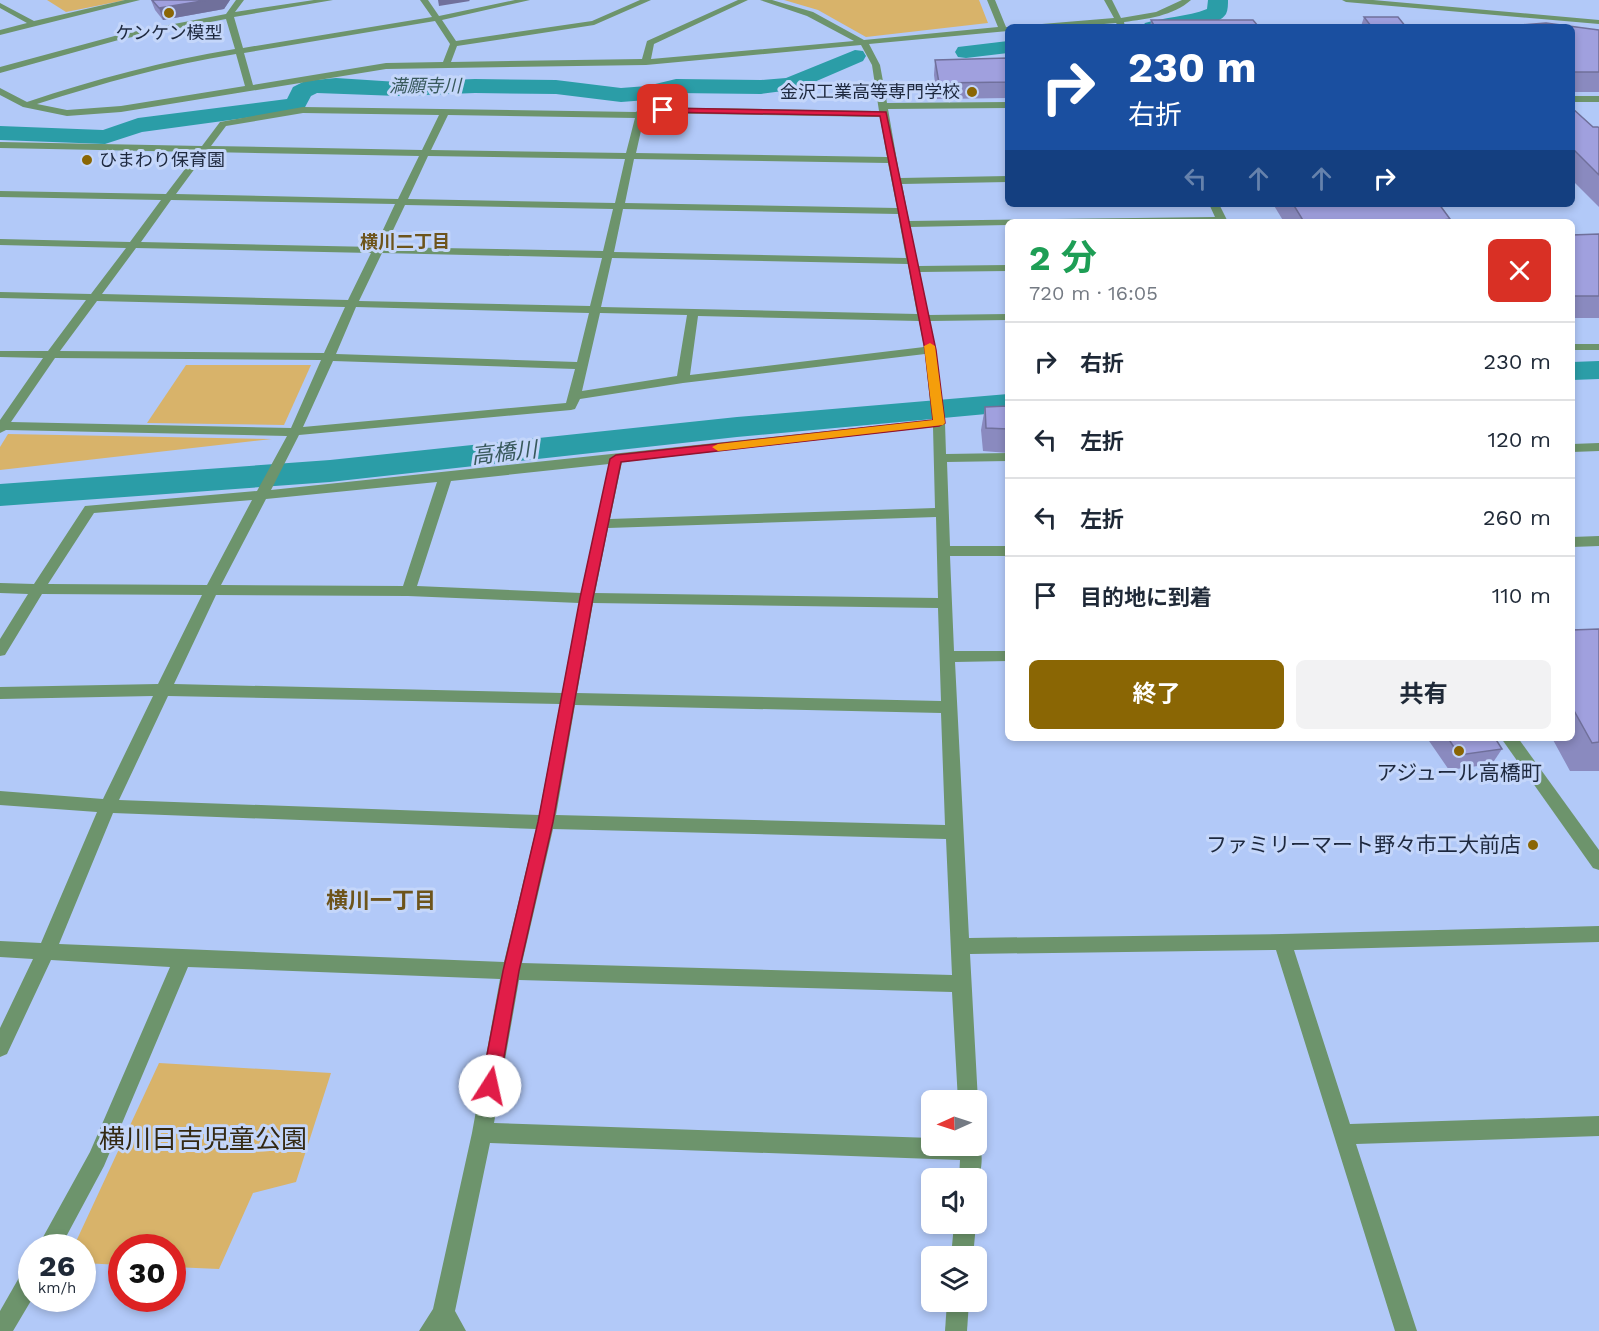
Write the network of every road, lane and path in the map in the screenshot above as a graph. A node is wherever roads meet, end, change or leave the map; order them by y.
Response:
1 (136, 0) edge
2 (240, 0) edge
3 (329, 0) edge
4 (424, 0) edge
5 (526, 0) edge
6 (647, 0) edge
7 (744, 0) edge
8 (764, 0) edge
9 (991, 0) edge
10 (1108, 0) edge
11 (1187, 0) edge
12 (1346, 0) edge
13 (0, 5) edge
14 (229, 15) junction
15 (435, 19) junction
16 (1599, 22) edge
17 (34, 24) junction
18 (1121, 24) edge
19 (1005, 29) edge
20 (0, 33) edge
21 (864, 43) junction
22 (454, 44) junction
23 (240, 49) junction
24 (646, 63) junction
25 (446, 65) junction
26 (0, 70) edge
27 (250, 88) junction
28 (0, 91) edge
29 (1575, 99) edge
30 (1599, 99) edge
31 (26, 105) junction
32 (1005, 105) edge
33 (883, 110) junction
34 (444, 112) junction
35 (639, 115) junction
36 (0, 145) edge
37 (204, 149) junction
38 (425, 153) junction
39 (631, 157) junction
40 (892, 160) junction
41 (1005, 179) edge
42 (897, 181) junction
43 (0, 194) edge
44 (168, 198) junction
45 (402, 202) junction
46 (619, 206) junction
47 (902, 211) junction
48 (1005, 222) edge
49 (905, 224) junction
50 (0, 242) edge
51 (132, 245) junction
52 (380, 250) junction
53 (608, 254) junction
54 (914, 265) junction
55 (1005, 268) edge
56 (0, 295) edge
57 (95, 297) junction
58 (352, 304) junction
59 (597, 310) junction
60 (693, 312) junction
61 (1005, 317) edge
62 (924, 318) junction
63 (1575, 347) edge
64 (1599, 347) edge
65 (930, 350) junction
66 (0, 354) edge
67 (51, 355) junction
68 (328, 357) junction
69 (582, 366) junction
70 (683, 380) junction
71 (575, 396) junction
72 (939, 423) junction
73 (1, 427) edge
74 (292, 438) junction
75 (1575, 447) edge
76 (1599, 447) edge
77 (1005, 457) edge
78 (940, 458) junction
79 (616, 459) junction
80 (445, 478) junction
81 (263, 496) junction
82 (943, 512) junction
83 (602, 524) junction
84 (1599, 541) edge
85 (1575, 542) edge
86 (1005, 550) edge
87 (945, 551) junction
88 (0, 588) edge
89 (38, 589) junction
90 (211, 590) junction
91 (408, 591) junction
92 (587, 598) junction
93 (946, 603) junction
94 (0, 651) edge
95 (1005, 656) edge
96 (947, 657) junction
97 (165, 690) junction
98 (0, 693) edge
99 (568, 700) junction
100 (949, 707) junction
101 (1511, 741) edge
102 (0, 798) edge
103 (108, 806) junction
104 (546, 822) junction
105 (954, 832) junction
106 (1599, 863) edge
107 (1599, 934) edge
108 (1282, 942) junction
109 (961, 946) junction
110 (0, 949) edge
111 (47, 950) junction
112 (182, 959) junction
113 (511, 971) junction
114 (961, 984) junction
115 (0, 1048) edge
116 (967, 1090) edge
117 (1599, 1126) edge
118 (482, 1133) junction
119 (1343, 1134) junction
120 (921, 1146) edge
121 (56, 1234) edge
122 (18, 1301) edge
123 (957, 1312) edge
124 (443, 1325) edge
125 (1, 1331) edge
126 (956, 1331) edge
127 (1406, 1331) edge

1 - 17 street
2 - 14 street
3 - 14 street
4 - 15 street
5 - 15 street
6 - 22 street
7 - 24 street
8 - 21 street
9 - 19 street
10 - 18 street
11 - 18 street
12 - 16 street
13 - 17 street
14 - 23 street
14 - 26 street
15 - 22 street
15 - 23 street
17 - 20 street
19 - 21 street
21 - 24 street
21 - 33 street
22 - 25 street
23 - 27 street
23 - 31 street
24 - 25 street
25 - 27 street
27 - 31 street
28 - 31 street
29 - 30 street
32 - 33 street
33 - 35 street
33 - 40 street
34 - 35 street
34 - 37 street
34 - 38 street
35 - 39 street
36 - 37 street
37 - 38 street
37 - 44 street
38 - 39 street
38 - 45 street
39 - 40 street
39 - 46 street
40 - 42 street
41 - 42 street
42 - 47 street
43 - 44 street
44 - 45 street
44 - 51 street
45 - 46 street
45 - 52 street
46 - 47 street
46 - 53 street
47 - 49 street
48 - 49 street
49 - 54 street
50 - 51 street
51 - 52 street
51 - 57 street
52 - 53 street
52 - 58 street
53 - 54 street
53 - 59 street
54 - 55 street
54 - 62 street
56 - 57 street
57 - 58 street
57 - 67 street
58 - 59 street
58 - 68 street
59 - 60 street
59 - 69 street
60 - 62 street
60 - 70 street
61 - 62 street
62 - 65 street
63 - 64 street
65 - 70 street
65 - 72 street
66 - 67 street
67 - 68 street
67 - 73 street
68 - 69 street
68 - 74 street
69 - 71 street
70 - 71 street
71 - 74 street
72 - 78 street
72 - 79 street
73 - 74 street
74 - 81 street
75 - 76 street
77 - 78 street
78 - 82 street
79 - 80 street
79 - 83 street
80 - 81 street
80 - 91 street
81 - 89 street
81 - 90 street
82 - 83 street
82 - 87 street
83 - 92 street
84 - 85 street
86 - 87 street
87 - 93 street
88 - 89 street
89 - 90 street
89 - 94 street
90 - 91 street
90 - 97 street
91 - 92 street
92 - 93 street
92 - 99 street
93 - 96 street
95 - 96 street
96 - 100 street
97 - 98 street
97 - 99 street
97 - 103 street
99 - 100 street
99 - 104 street
100 - 105 street
101 - 106 street
102 - 103 street
103 - 104 street
103 - 111 street
104 - 105 street
104 - 113 street
105 - 109 street
107 - 108 street
108 - 109 street
108 - 119 street
109 - 114 street
110 - 111 street
111 - 112 street
111 - 115 street
112 - 113 street
112 - 121 street
113 - 114 street
113 - 118 street
114 - 116 street
117 - 119 street
118 - 120 street
118 - 124 street
119 - 127 street
122 - 125 street
123 - 126 street

